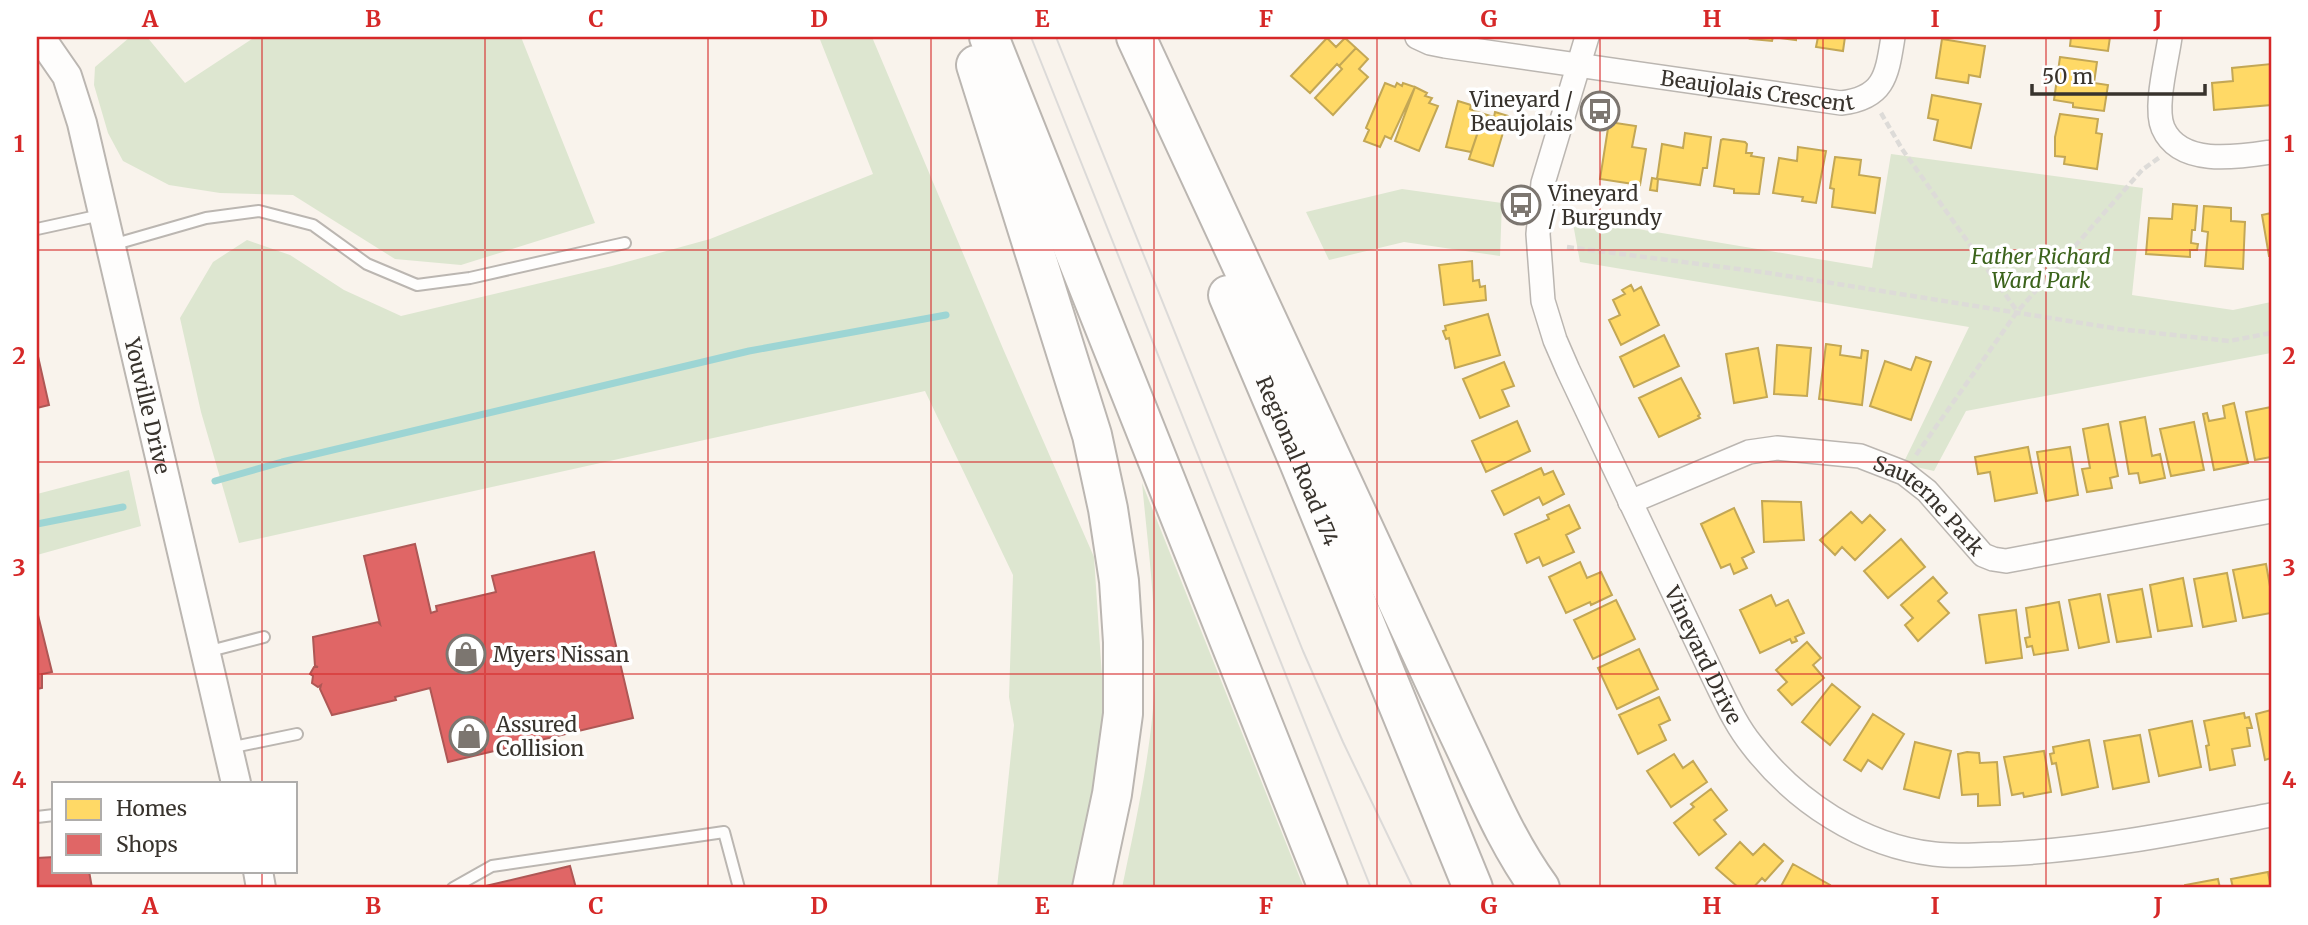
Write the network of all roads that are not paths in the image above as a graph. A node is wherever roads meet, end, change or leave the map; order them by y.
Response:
1 (40, 37) edge
2 (967, 37) edge
3 (989, 37) edge
4 (1118, 37) edge
5 (1136, 37) edge
6 (1417, 37) edge
7 (1587, 37) edge
8 (1893, 37) edge
9 (2170, 37) edge
10 (1579, 64) junction
11 (2271, 152) edge
12 (104, 214) junction
13 (37, 229) edge
14 (625, 243) dead end
15 (112, 245) junction
16 (1630, 502) junction
17 (2271, 511) edge
18 (264, 638) dead end
19 (204, 652) junction
20 (298, 734) dead end
21 (226, 749) junction
22 (236, 782) edge
23 (2271, 815) edge
24 (453, 888) edge
25 (739, 888) edge
26 (1092, 888) edge
27 (1328, 888) edge
28 (1473, 888) edge
29 (1540, 888) edge

1 - 12 street, Youville Drive
2 - 26 highway
3 - 27 highway
4 - 28 highway, Regional Road 174
5 - 29 highway
6 - 10 street, Beaujolais Crescent
7 - 10 street, Vineyard Drive
8 - 10 street, Beaujolais Crescent
9 - 11 street
10 - 16 street, Vineyard Drive
12 - 13 lane
12 - 15 street, Youville Drive
14 - 15 lane
15 - 19 street, Youville Drive
16 - 17 street, Sauterne Park
16 - 23 street, Vineyard Drive
18 - 19 lane
19 - 21 street, Youville Drive
20 - 21 lane
21 - 22 street, Youville Drive
24 - 25 lane

